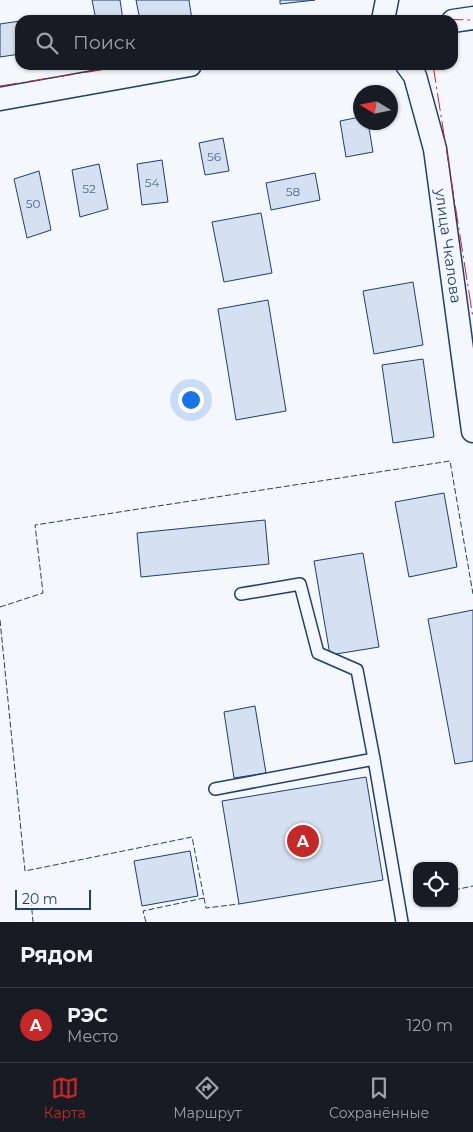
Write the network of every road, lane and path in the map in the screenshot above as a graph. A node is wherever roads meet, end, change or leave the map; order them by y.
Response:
1 (387, 0) edge
2 (384, 15) edge
3 (473, 18) edge
4 (458, 20) edge
5 (161, 70) edge
6 (411, 70) edge
7 (0, 98) edge
8 (473, 431) edge
9 (241, 594) dead end
10 (374, 759) junction
11 (215, 789) dead end
12 (402, 922) edge

1 - 2 street
3 - 4 street
5 - 7 street
6 - 8 street, улица Чкалова
9 - 10 lane
10 - 11 lane
10 - 12 lane

